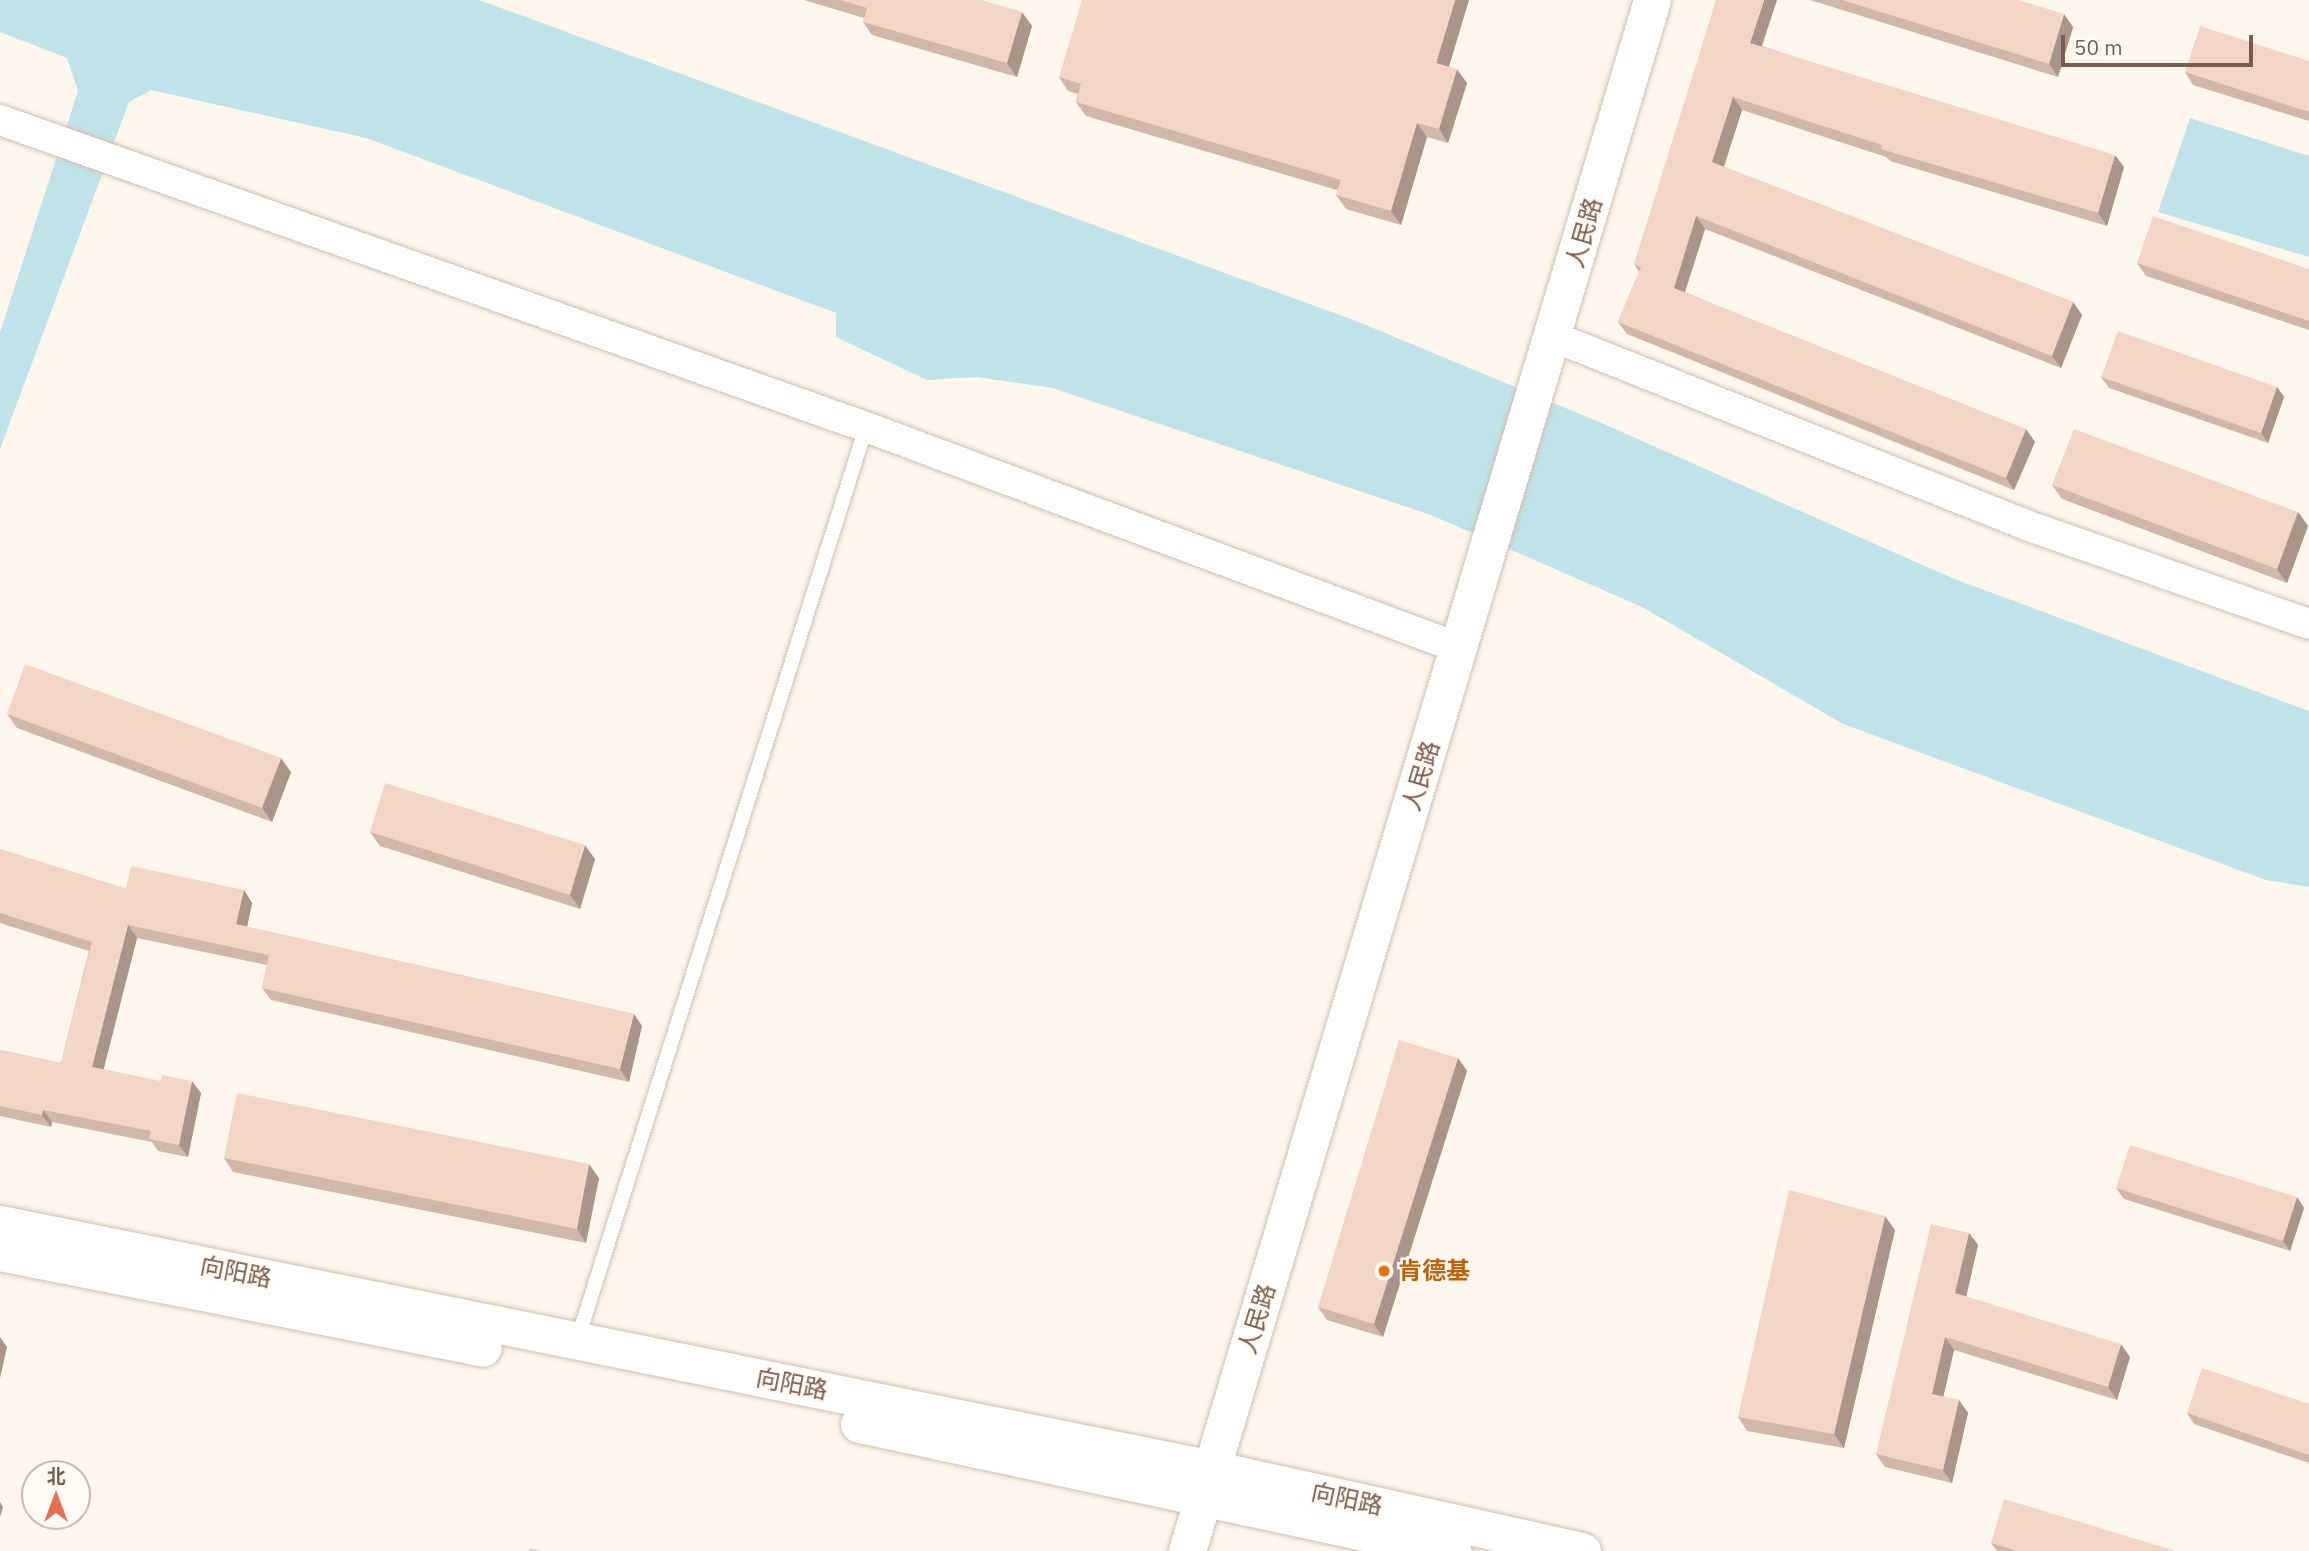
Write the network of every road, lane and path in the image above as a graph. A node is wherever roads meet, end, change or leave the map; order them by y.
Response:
1 (1652, 0) edge
2 (0, 120) edge
3 (1554, 337) junction
4 (866, 428) junction
5 (2309, 624) edge
6 (1459, 649) junction
7 (0, 1224) edge
8 (0, 1252) edge
9 (577, 1341) junction
10 (1208, 1483) junction
11 (1187, 1551) edge
12 (1453, 1551) edge
13 (1582, 1551) edge

1 - 3 street, 人民路
2 - 4 street
3 - 5 street
3 - 6 street, 人民路
4 - 6 street
4 - 9 lane
6 - 10 street, 人民路
7 - 9 street, 向阳路
8 - 10 street, 向阳路
9 - 10 street, 向阳路
10 - 11 street, 人民路
10 - 12 street, 向阳路
10 - 13 street, 向阳路

